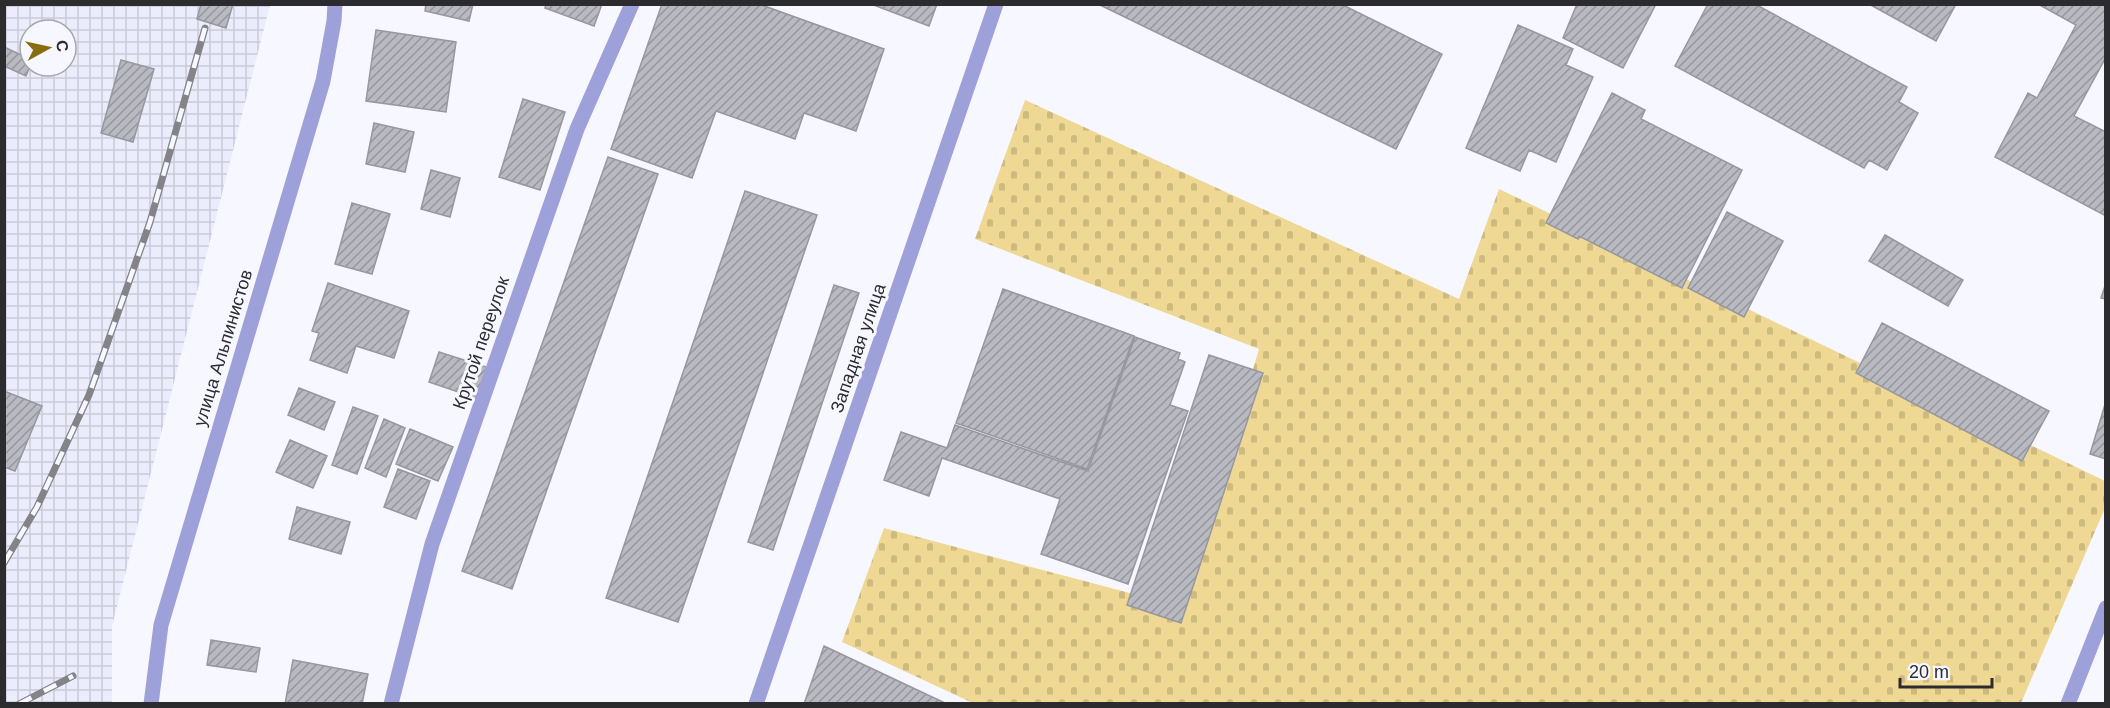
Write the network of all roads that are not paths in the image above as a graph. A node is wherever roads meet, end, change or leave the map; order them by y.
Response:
1 (335, 4) edge
2 (632, 4) edge
3 (996, 4) edge
4 (2106, 608) edge
5 (151, 704) edge
6 (391, 704) edge
7 (756, 704) edge
8 (2068, 704) edge

1 - 5 street, улица Альпинистов
2 - 6 street, Крутой переулок
3 - 7 street, Западная улица
4 - 8 street

